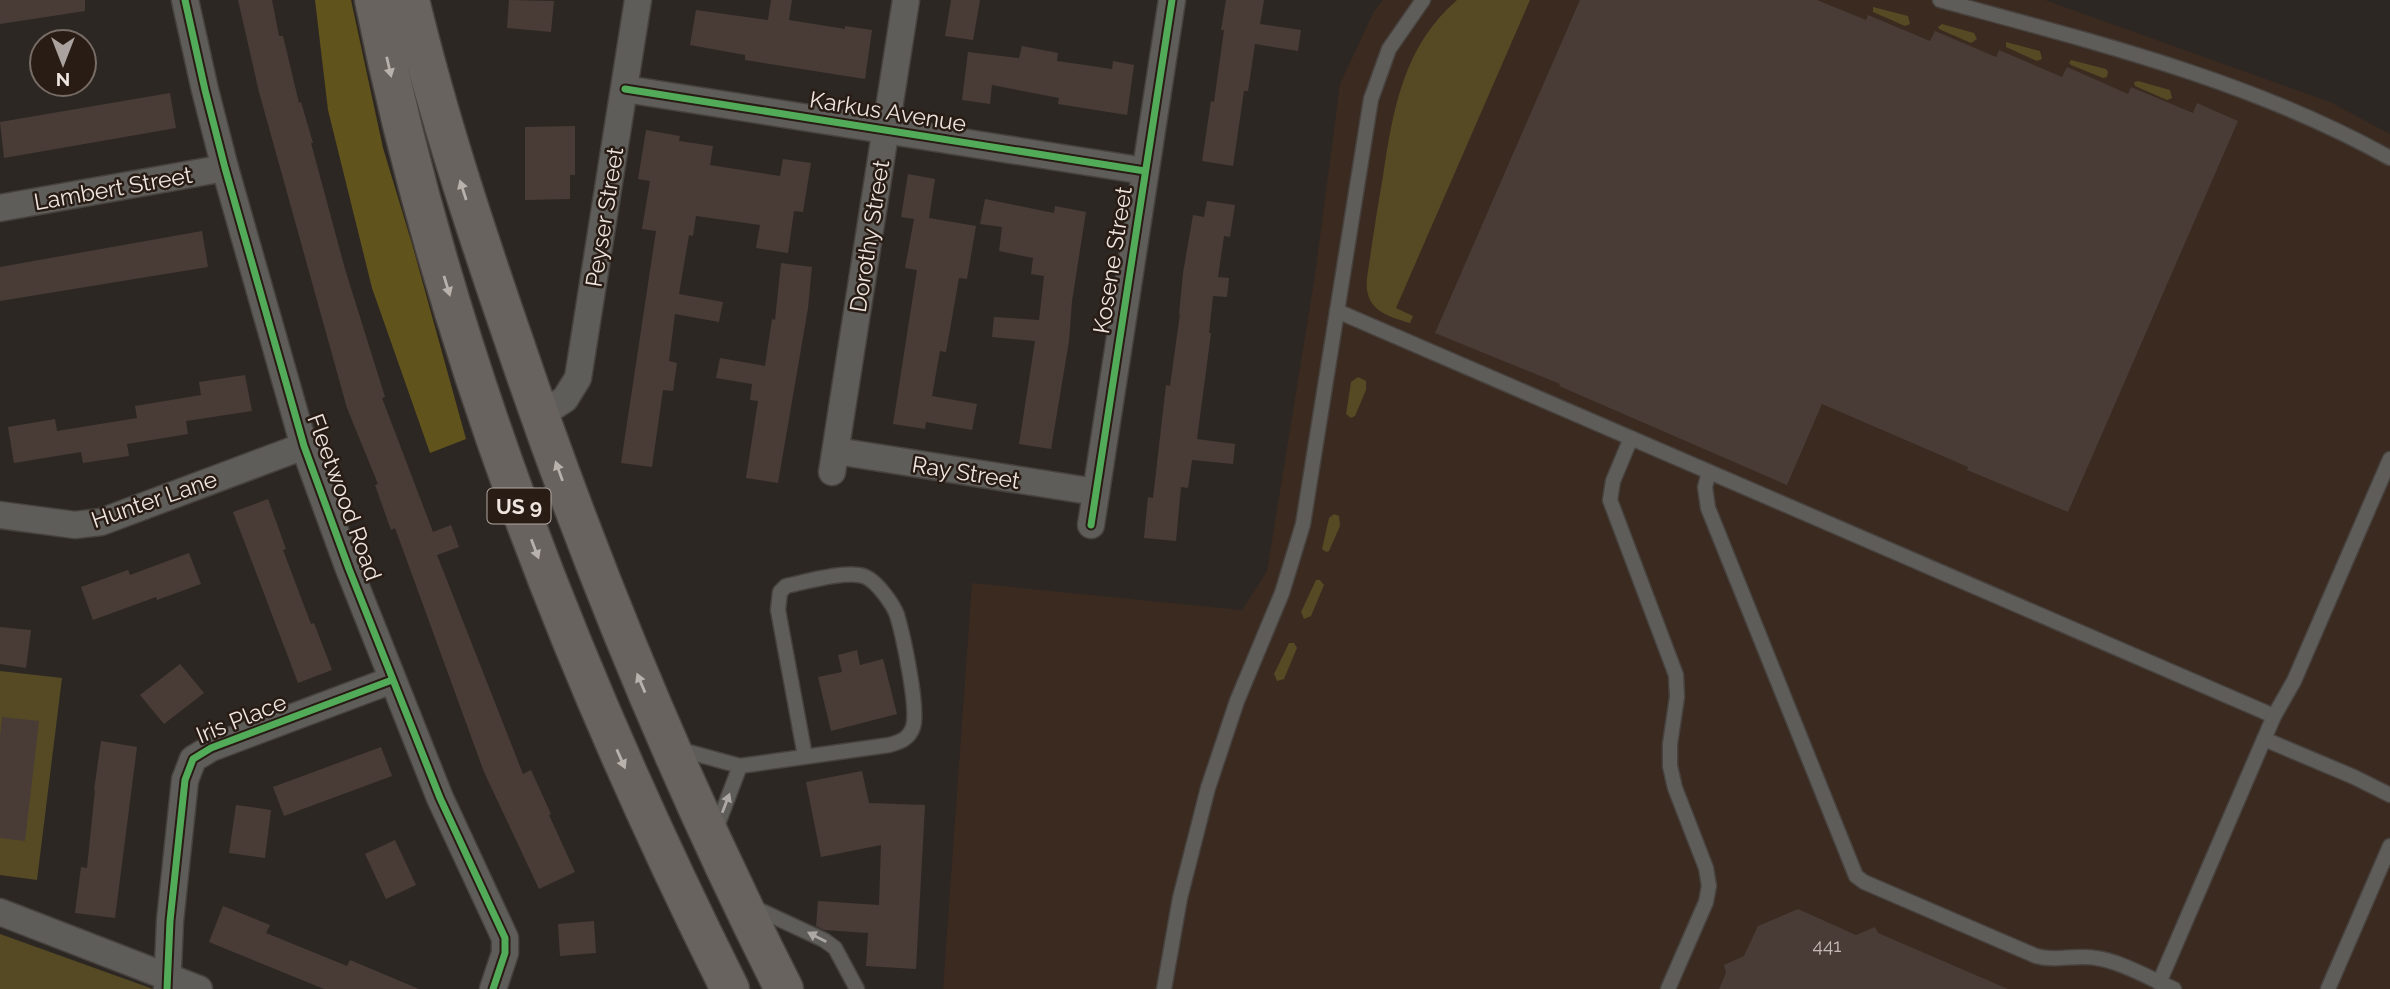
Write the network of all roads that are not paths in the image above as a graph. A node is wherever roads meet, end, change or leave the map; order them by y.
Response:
1 (185, 0) edge
2 (374, 0) edge
3 (410, 0) edge
4 (638, 0) edge
5 (906, 0) edge
6 (1172, 0) edge
7 (1423, 0) edge
8 (1940, 0) edge
9 (625, 89) junction
10 (886, 130) junction
11 (2390, 158) edge
12 (225, 168) junction
13 (1145, 171) junction
14 (0, 208) edge
15 (1337, 311) junction
16 (539, 416) junction
17 (1631, 438) junction
18 (304, 446) junction
19 (2390, 459) edge
20 (834, 462) joint
21 (1709, 472) junction
22 (1096, 492) junction
23 (0, 515) edge
24 (1091, 525) dead end
25 (392, 680) junction
26 (2274, 716) junction
27 (2264, 739) junction
28 (669, 747) junction
29 (805, 756) junction
30 (740, 766) junction
31 (2390, 795) edge
32 (711, 840) junction
33 (2390, 846) edge
34 (740, 901) junction
35 (0, 912) edge
36 (167, 983) edge
37 (2159, 983) junction
38 (199, 989) edge
39 (493, 989) edge
40 (730, 989) edge
41 (784, 989) edge
42 (857, 989) edge
43 (1164, 989) edge
44 (1668, 989) edge
45 (2174, 989) edge
46 (2328, 989) edge

1 - 12 street, Fleetwood Road
2 -> 40 highway, US 9
16 -> 3 highway, US 9
4 - 9 street, Peyser Street
5 - 10 street, Dorothy Street
6 - 13 street, Kosene Street
7 - 15 lane
8 - 11 lane
9 - 10 street, Karkus Avenue
9 - 16 street, Peyser Street
10 - 13 street, Karkus Avenue
10 - 20 street, Dorothy Street
12 - 14 street, Lambert Street
12 - 18 street, Fleetwood Road
13 - 22 street, Kosene Street
15 - 17 lane
15 - 43 lane
28 -> 16 highway, US 9
17 - 21 lane
17 - 44 lane
18 - 23 street, Hunter Lane
18 - 25 street, Fleetwood Road
19 - 26 lane
20 - 22 street, Ray Street
21 - 26 lane
21 - 37 lane
22 - 24 street, Kosene Street
25 - 36 street, Iris Place
25 - 39 street, Fleetwood Road
26 - 27 lane
27 - 31 lane
27 - 37 lane
28 - 30 lane
28 - 32 highway, US 9
29 - 29 lane
29 - 30 lane
32 -> 30 lane
32 - 34 highway, US 9
33 - 46 lane
34 - 41 highway, US 9
42 -> 34 lane
35 - 36 street
36 - 38 street
37 - 45 lane

